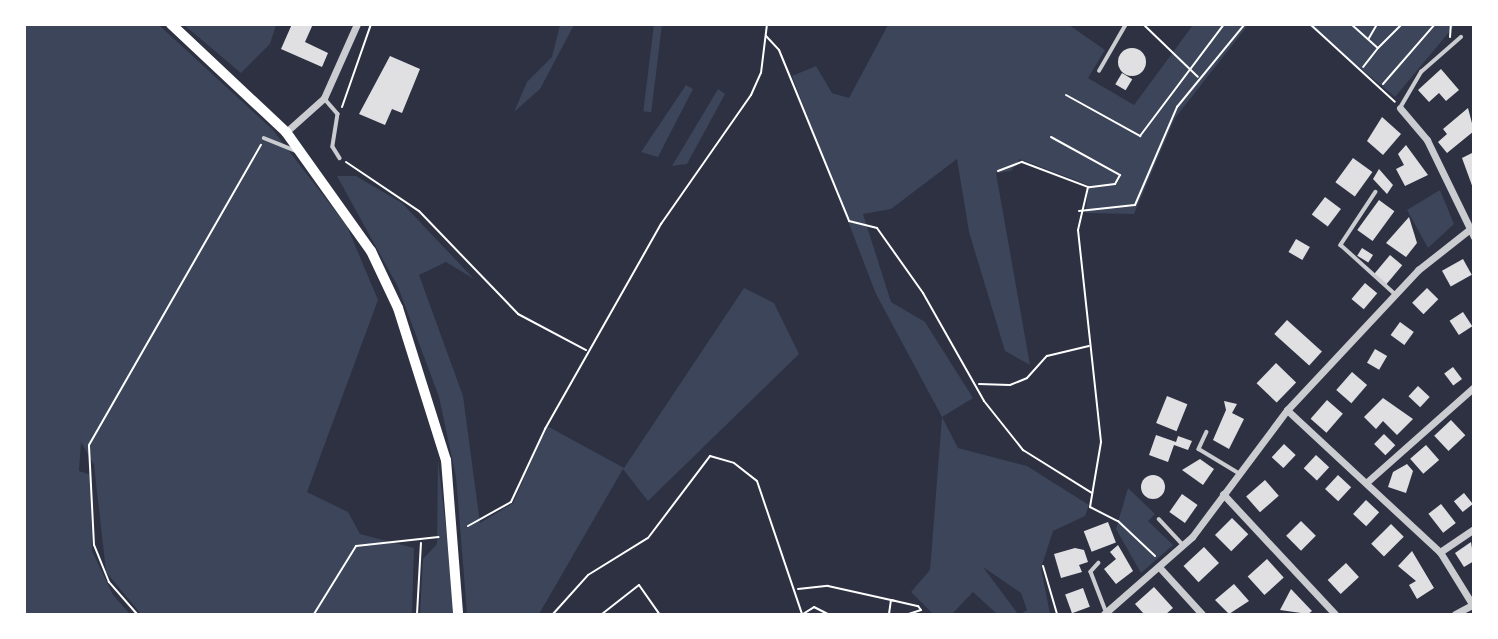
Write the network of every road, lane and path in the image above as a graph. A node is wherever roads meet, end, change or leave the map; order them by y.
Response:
1 (172, 24) edge
2 (357, 24) edge
3 (371, 24) edge
4 (767, 24) edge
5 (1126, 24) edge
6 (1143, 24) edge
7 (1224, 24) edge
8 (1245, 24) edge
9 (1310, 24) edge
10 (1351, 24) edge
11 (1377, 24) edge
12 (1402, 24) edge
13 (1435, 24) edge
14 (766, 35) junction
15 (1461, 37) dead end
16 (1368, 39) junction
17 (1377, 49) junction
18 (1363, 68) junction
19 (1191, 70) junction
20 (1099, 71) dead end
21 (1199, 78) junction
22 (1383, 84) junction
23 (1066, 95) dead end
24 (324, 98) junction
25 (1400, 108) junction
26 (338, 114) junction
27 (286, 132) junction
28 (1051, 137) dead end
29 (264, 138) joint
30 (301, 151) junction
31 (340, 158) joint
32 (998, 172) dead end
33 (1088, 187) junction
34 (1376, 192) dead end
35 (1079, 211) junction
36 (1472, 227) edge
37 (1474, 237) edge
38 (1395, 294) junction
39 (1090, 345) junction
40 (587, 351) junction
41 (978, 384) junction
42 (1474, 387) edge
43 (1287, 410) junction
44 (1207, 432) dead end
45 (1237, 472) junction
46 (1367, 482) junction
47 (1092, 493) junction
48 (1223, 494) junction
49 (1159, 519) dead end
50 (468, 526) dead end
51 (1474, 529) edge
52 (439, 537) dead end
53 (421, 543) junction
54 (1184, 546) junction
55 (1440, 552) junction
56 (1099, 563) dead end
57 (1163, 565) junction
58 (1043, 566) dead end
59 (797, 589) junction
60 (895, 601) junction
61 (1473, 606) edge
62 (137, 614) edge
63 (314, 614) edge
64 (417, 614) edge
65 (457, 614) edge
66 (553, 614) edge
67 (603, 614) edge
68 (659, 614) edge
69 (802, 614) edge
70 (828, 614) edge
71 (890, 614) edge
72 (909, 614) edge
73 (1057, 614) edge
74 (1105, 614) edge
75 (1202, 614) edge
76 (1335, 614) edge
77 (1455, 614) edge

1 - 27 main road
2 - 24 street
3 - 26 path
4 - 14 path
5 - 20 lane
6 - 19 path
7 - 19 path
8 - 21 path
9 - 18 path
10 - 16 path
11 - 16 path
12 - 17 path
13 - 22 path
14 - 40 path
14 - 41 path
15 - 25 lane
16 - 17 path
17 - 18 path
18 - 22 path
19 - 21 path
19 - 23 path
21 - 35 path
22 - 25 path
24 - 26 lane
24 - 27 street
25 - 36 street
26 - 31 lane
27 - 30 main road
28 - 33 path
29 - 30 lane
29 - 62 path
30 - 65 main road
31 - 40 path
32 - 33 path
33 - 35 path
34 - 38 lane
35 - 39 path
36 - 37 street
36 - 38 street
38 - 43 street
39 - 41 path
39 - 47 path
40 - 50 path
41 - 47 path
42 - 46 street
43 - 45 street
43 - 46 street
44 - 45 lane
45 - 48 street
46 - 55 street
47 - 57 path
48 - 54 street
48 - 76 street
49 - 54 lane
51 - 55 street
52 - 53 path
53 - 63 path
53 - 64 path
54 - 57 street
55 - 61 street
56 - 74 lane
57 - 74 street
57 - 75 street
58 - 73 path
59 - 60 path
59 - 66 path
59 - 69 path
60 - 71 path
60 - 72 path
61 - 77 street
67 - 68 path
69 - 70 path

